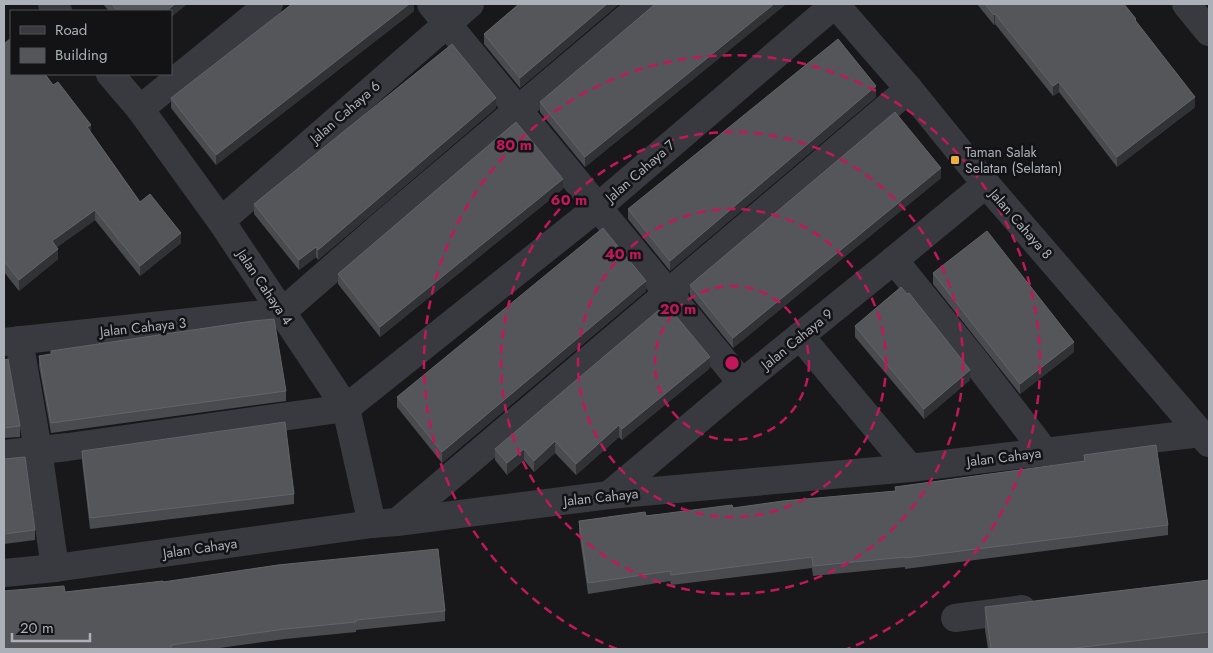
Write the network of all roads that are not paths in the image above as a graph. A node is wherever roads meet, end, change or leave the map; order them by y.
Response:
1 (269, 4) edge
2 (470, 4) edge
3 (644, 4) edge
4 (835, 4) edge
5 (1186, 4) edge
6 (439, 14) edge
7 (1209, 32) edge
8 (111, 75) edge
9 (909, 89) junction
10 (140, 109) junction
11 (518, 110) junction
12 (986, 184) junction
13 (598, 207) junction
14 (221, 221) junction
15 (894, 260) junction
16 (668, 292) junction
17 (282, 312) junction
18 (800, 336) junction
19 (12, 341) edge
20 (742, 383) junction
21 (346, 408) junction
22 (1205, 438) edge
23 (38, 450) junction
24 (1045, 452) junction
25 (4, 454) edge
26 (910, 468) junction
27 (609, 495) junction
28 (384, 523) junction
29 (55, 568) junction
30 (4, 573) edge
31 (1042, 607) edge
32 (955, 618) dead end

1 - 10 street
2 - 6 street, Jalan Cahaya 6
3 - 11 street
4 - 9 street, Jalan Cahaya 8
4 - 13 street, Jalan Cahaya 7
5 - 7 street
6 - 11 street
6 - 14 street, Jalan Cahaya 6
8 - 10 street, Jalan Cahaya 4
9 - 12 street, Jalan Cahaya 8
9 - 16 street
10 - 14 street, Jalan Cahaya 4
11 - 13 street
11 - 17 street
12 - 15 street, Jalan Cahaya 9
12 - 22 street, Jalan Cahaya 8
13 - 16 street
13 - 21 street, Jalan Cahaya 7
14 - 17 street, Jalan Cahaya 4
15 - 18 street, Jalan Cahaya 9
15 - 24 street
16 - 20 street
16 - 28 street
17 - 19 street, Jalan Cahaya 3
17 - 21 street, Jalan Cahaya 4
18 - 20 street, Jalan Cahaya 9
18 - 26 street
19 - 23 street
20 - 27 street, Jalan Cahaya 9
21 - 23 street
21 - 28 street, Jalan Cahaya 4
22 - 24 street, Jalan Cahaya
23 - 25 street
23 - 29 street
24 - 26 street, Jalan Cahaya
26 - 27 street, Jalan Cahaya
27 - 28 street, Jalan Cahaya
28 - 29 street, Jalan Cahaya
29 - 30 street, Jalan Cahaya
31 - 32 street

